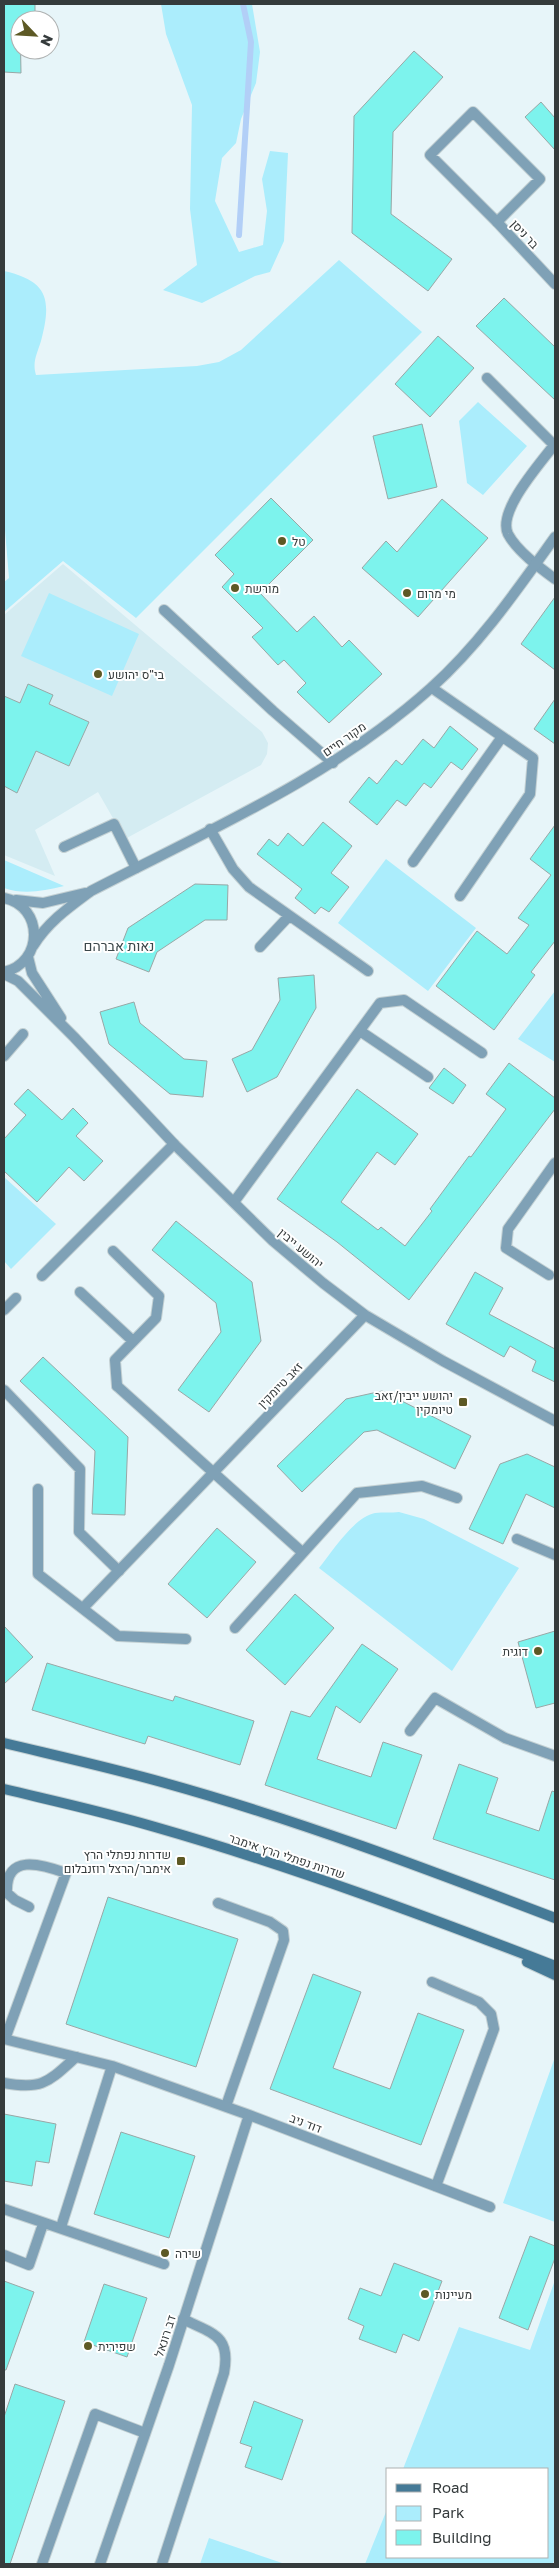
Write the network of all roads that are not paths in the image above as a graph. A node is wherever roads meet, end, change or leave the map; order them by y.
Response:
1 (496, 222) junction
2 (555, 284) edge
3 (487, 378) dead end
4 (555, 537) edge
5 (535, 565) junction
6 (555, 579) edge
7 (164, 610) dead end
8 (432, 688) junction
9 (502, 737) junction
10 (334, 762) junction
11 (210, 829) junction
12 (64, 847) dead end
13 (413, 862) dead end
14 (136, 868) junction
15 (91, 891) junction
16 (460, 896) dead end
17 (6, 898) edge
18 (289, 916) junction
19 (33, 946) junction
20 (260, 947) dead end
21 (28, 957) junction
22 (368, 971) dead end
23 (4, 973) edge
24 (360, 1031) junction
25 (23, 1034) dead end
26 (74, 1037) junction
27 (482, 1053) dead end
28 (4, 1056) edge
29 (428, 1076) dead end
30 (174, 1144) junction
31 (555, 1163) edge
32 (234, 1202) junction
33 (113, 1252) dead end
34 (549, 1274) dead end
35 (42, 1276) dead end
36 (80, 1292) dead end
37 (16, 1298) dead end
38 (4, 1310) edge
39 (365, 1315) junction
40 (133, 1341) junction
41 (4, 1390) edge
42 (555, 1422) edge
43 (213, 1473) junction
44 (38, 1489) dead end
45 (457, 1498) dead end
46 (517, 1539) dead end
47 (302, 1552) junction
48 (555, 1555) edge
49 (119, 1571) junction
50 (83, 1608) junction
51 (235, 1628) dead end
52 (186, 1639) dead end
53 (410, 1731) dead end
54 (4, 1743) edge
55 (555, 1756) edge
56 (4, 1789) edge
57 (218, 1903) dead end
58 (29, 1907) dead end
59 (555, 1918) edge
60 (463, 1931) junction
61 (555, 1966) edge
62 (555, 1975) edge
63 (432, 1982) dead end
64 (4, 2039) edge
65 (76, 2057) junction
66 (112, 2066) junction
67 (4, 2083) edge
68 (226, 2106) junction
69 (249, 2115) junction
70 (436, 2186) junction
71 (490, 2207) dead end
72 (4, 2209) edge
73 (43, 2224) junction
74 (61, 2227) junction
75 (4, 2255) edge
76 (164, 2264) dead end
77 (183, 2319) junction
78 (145, 2433) junction
79 (42, 2564) edge
80 (100, 2564) edge
81 (162, 2564) edge

1 - 1 street, בר ניסן
1 - 2 street, בר ניסן
3 - 5 street
4 - 5 street, מקור חיים
5 - 6 street
5 - 8 street, מקור חיים
7 - 10 street
8 - 9 street
8 - 10 street, מקור חיים
9 - 13 street
9 - 16 street
10 - 11 street, מקור חיים
11 - 14 street, מקור חיים
11 - 18 street
12 - 14 street
14 - 15 street, מקור חיים
15 - 17 street, מקור חיים
15 - 19 street, מקור חיים
17 - 19 street
18 - 20 street
18 - 22 street
19 - 21 street, מקור חיים
21 - 23 street
21 - 26 street, יהושע ייבין
23 - 26 street, יהושע ייבין
24 - 27 street
24 - 29 street
24 - 32 street
25 - 28 street
26 - 30 street, יהושע ייבין
30 - 32 street, יהושע ייבין
30 - 35 street
31 - 34 street
32 - 39 street, יהושע ייבין
33 - 40 street
36 - 40 street
37 - 38 street
39 - 42 street, יהושע ייבין
39 - 43 street, זאב טיומקין
40 - 43 street
41 - 49 street
43 - 47 street
43 - 49 street, זאב טיומקין
44 - 50 street
45 - 47 street
46 - 48 street
47 - 51 street
49 - 50 street, זאב טיומקין
50 - 52 street
53 - 55 street
54 - 59 main road
56 - 60 main road, שדרות נפתלי הרץ אימבר
57 - 68 street
58 - 64 street
60 - 61 main road, שדרות נפתלי הרץ אימבר
60 - 62 main road
63 - 70 street
64 - 65 street, דוד ניב
65 - 66 street, דוד ניב
65 - 67 street
66 - 68 street, דוד ניב
66 - 74 street
68 - 69 street, דוד ניב
69 - 70 street, דוד ניב
69 - 77 street, דב רונאל
70 - 71 street, דוד ניב
72 - 73 street
73 - 74 street
73 - 75 street
74 - 76 street
77 - 78 street, דב רונאל
77 - 81 street
78 - 79 street
78 - 80 street, דב רונאל

